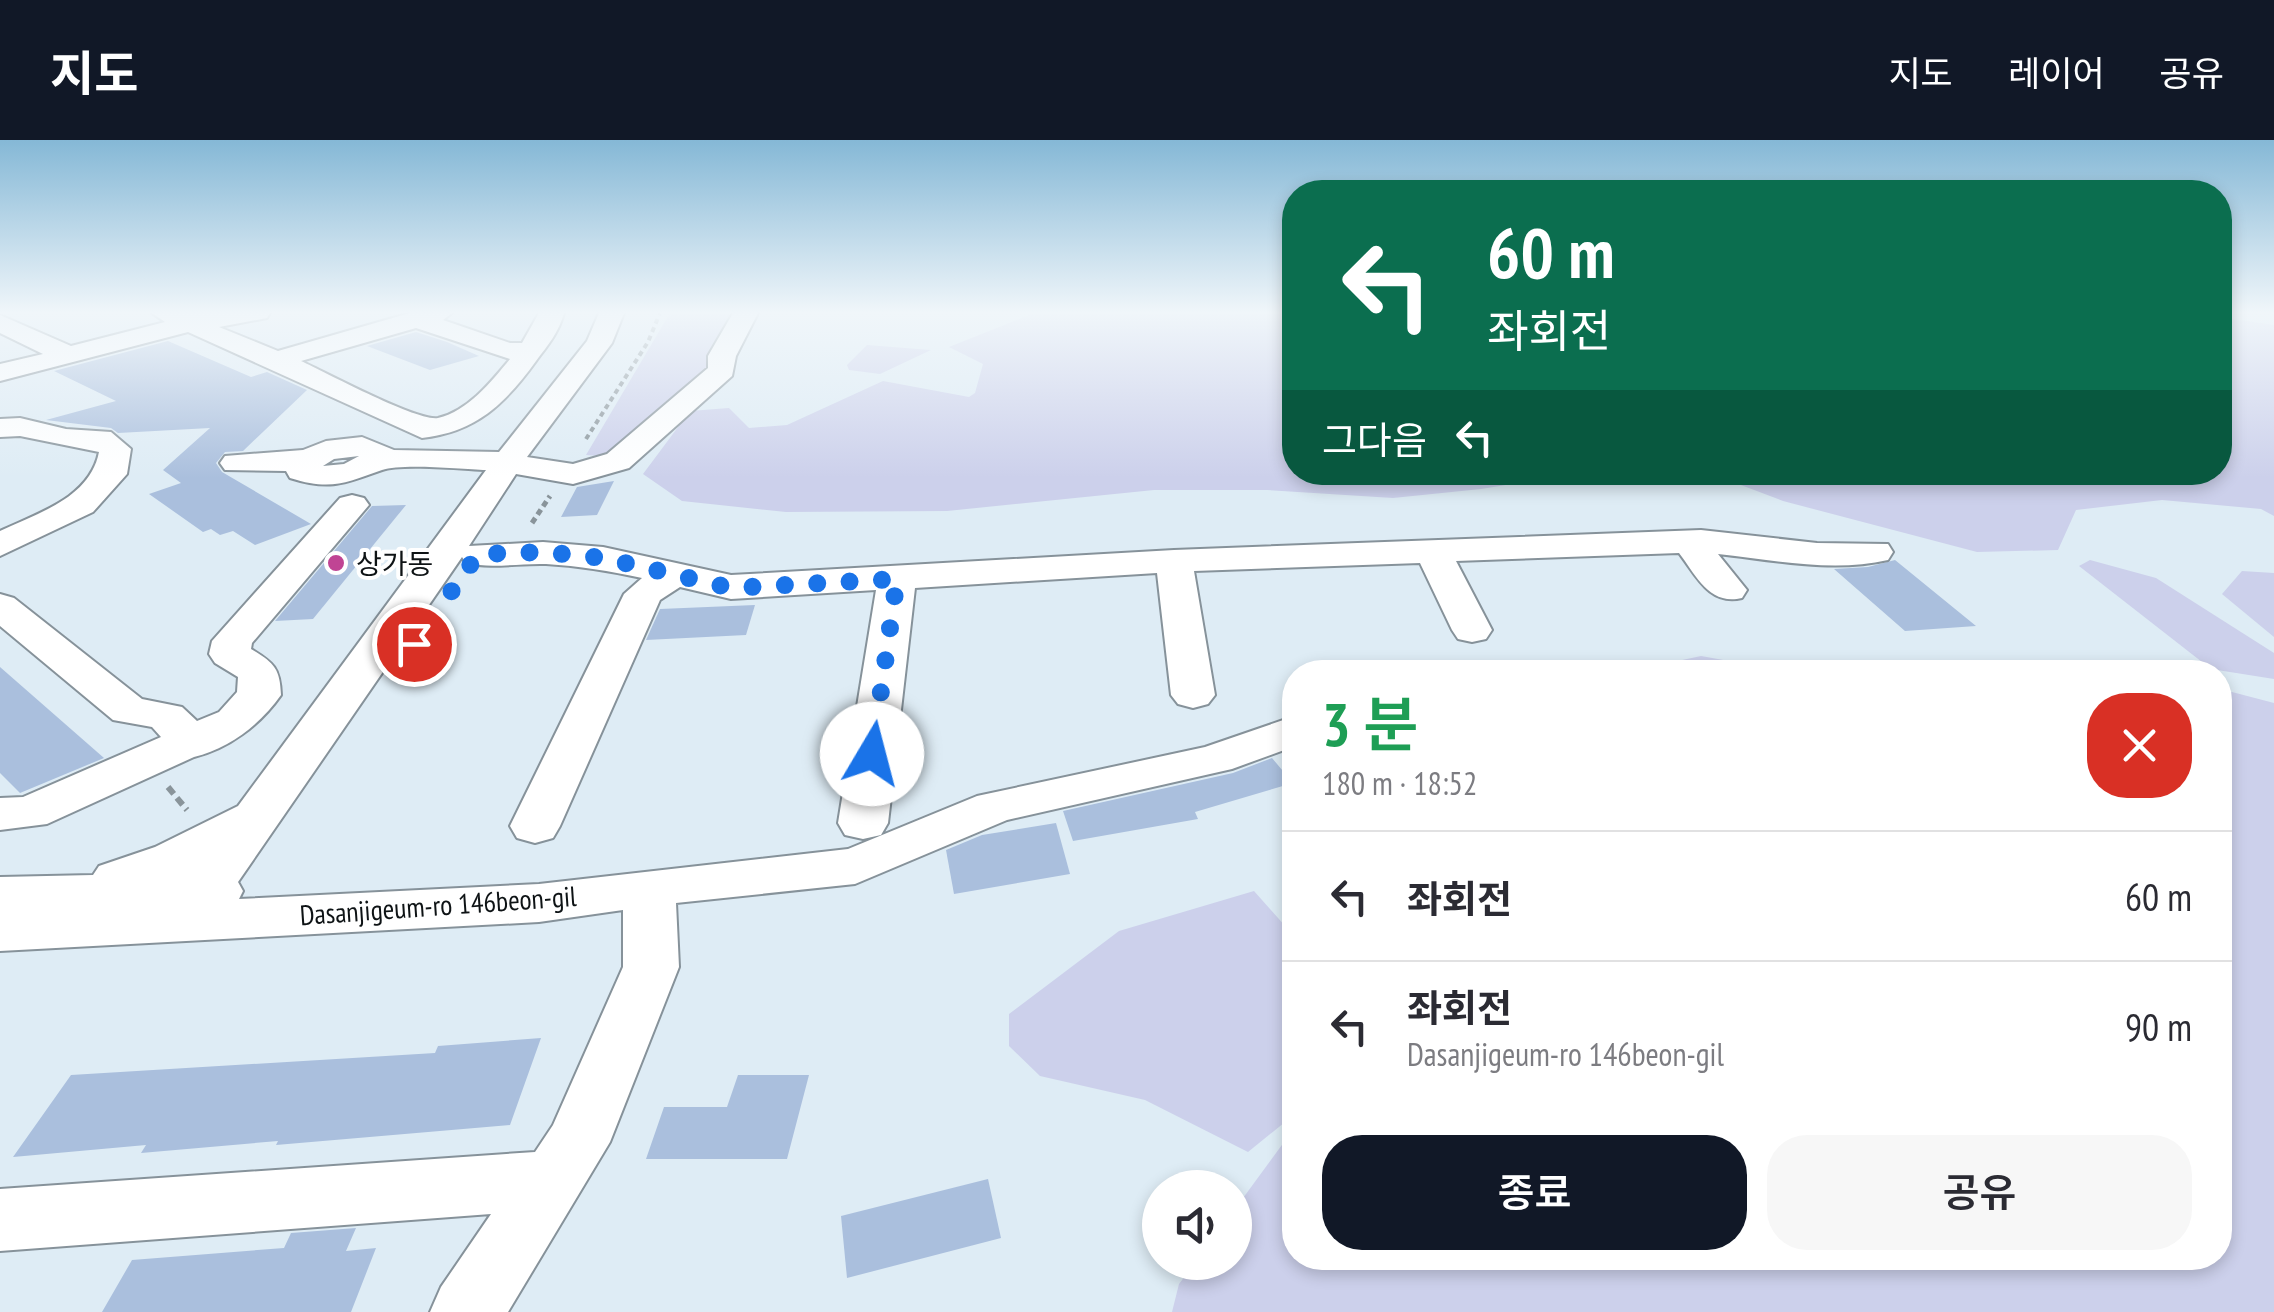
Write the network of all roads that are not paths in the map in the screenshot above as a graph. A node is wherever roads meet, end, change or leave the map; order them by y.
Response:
1 (292, 368) edge
2 (516, 368) edge
3 (586, 368) edge
4 (605, 368) edge
5 (722, 368) edge
6 (0, 428) edge
7 (430, 429) junction
8 (236, 463) dead end
9 (533, 472) junction
10 (355, 476) junction
11 (1689, 542) junction
12 (0, 546) edge
13 (1433, 552) junction
14 (1875, 552) dead end
15 (478, 554) junction
16 (1174, 562) junction
17 (670, 576) junction
18 (897, 579) junction
19 (1728, 590) dead end
20 (0, 606) edge
21 (1472, 630) dead end
22 (16, 641) edge
23 (1194, 695) dead end
24 (1282, 735) edge
25 (194, 742) junction
26 (264, 810) junction
27 (0, 814) edge
28 (863, 823) dead end
29 (534, 826) dead end
30 (623, 889) junction
31 (82, 892) junction
32 (0, 896) edge
33 (209, 906) junction
34 (0, 931) edge
35 (553, 1180) junction
36 (0, 1220) edge
37 (466, 1312) edge

1 - 7 street
2 - 7 street
3 - 9 street
4 - 9 street
5 - 9 street
6 - 12 street
7 - 10 street
8 - 10 street
9 - 10 street
9 - 15 street
9 - 26 street
10 - 25 street
11 - 13 street
11 - 14 street
11 - 19 street
13 - 16 street
13 - 21 street
15 - 17 street
15 - 33 street
16 - 18 street
16 - 23 street
17 - 18 street
17 - 29 street
18 - 28 street
20 - 22 street
22 - 25 street
24 - 30 street, Dasanjigeum-ro 146beon-gil
25 - 27 street
26 - 31 street
26 - 33 street
30 - 33 street, Dasanjigeum-ro 146beon-gil
30 - 35 street
31 - 32 street, Dasanjigeum-ro 146beon-gil
31 - 33 street, Dasanjigeum-ro 146beon-gil
33 - 34 street, Dasanjigeum-ro 146beon-gil
35 - 36 street
35 - 37 street

